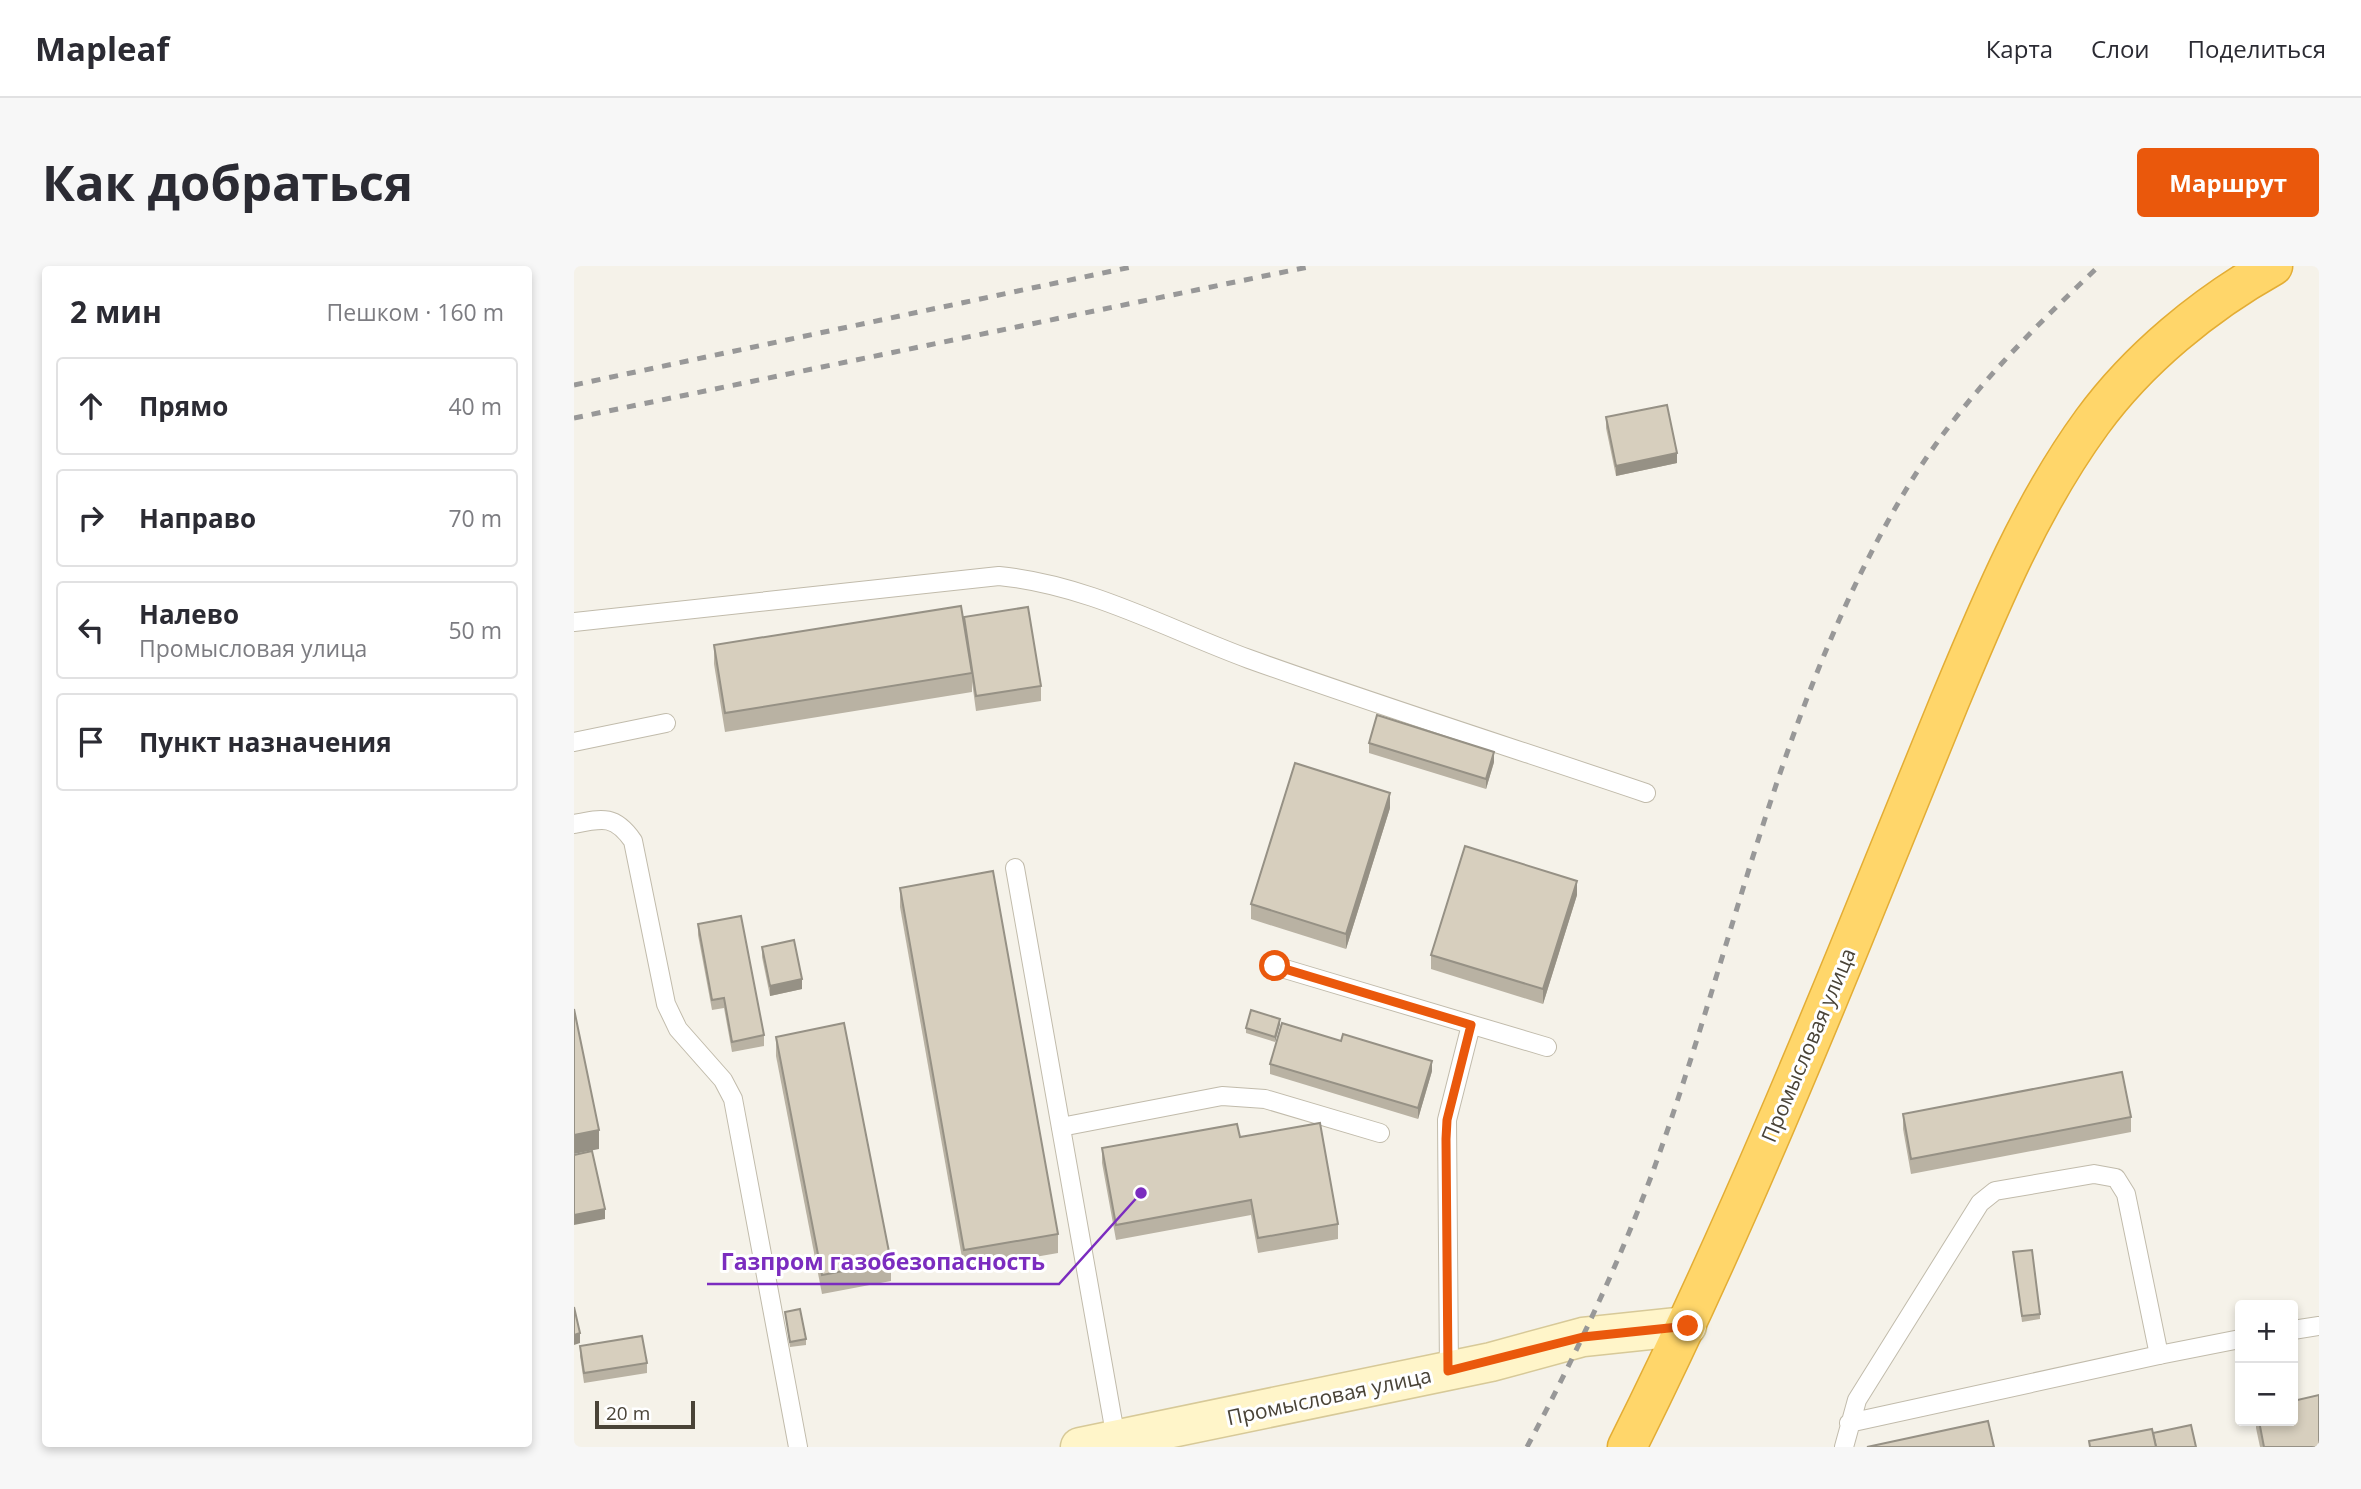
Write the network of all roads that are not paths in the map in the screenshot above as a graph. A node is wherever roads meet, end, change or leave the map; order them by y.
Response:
1 (2273, 266) edge
2 (574, 622) edge
3 (666, 723) dead end
4 (574, 742) edge
5 (1646, 793) dead end
6 (574, 824) edge
7 (1015, 868) dead end
8 (1275, 966) dead end
9 (1471, 1025) junction
10 (1547, 1047) dead end
11 (1060, 1127) junction
12 (1380, 1133) dead end
13 (1688, 1326) junction
14 (2319, 1326) edge
15 (2298, 1329) edge
16 (2235, 1340) edge
17 (2159, 1355) junction
18 (1448, 1371) junction
19 (1849, 1423) junction
20 (1091, 1445) edge
21 (798, 1447) edge
22 (1628, 1447) edge
23 (1844, 1447) edge

1 - 13 highway, Промысловая улица
2 - 5 lane
3 - 4 lane
6 - 21 lane
7 - 11 lane
8 - 9 lane
9 - 10 lane
9 - 18 lane
11 - 12 lane
11 - 20 lane
13 - 18 main road, Промысловая улица
13 - 22 highway
14 - 15 lane
16 - 17 lane
17 - 19 lane
17 - 19 lane
18 - 20 main road, Промысловая улица
19 - 23 lane

